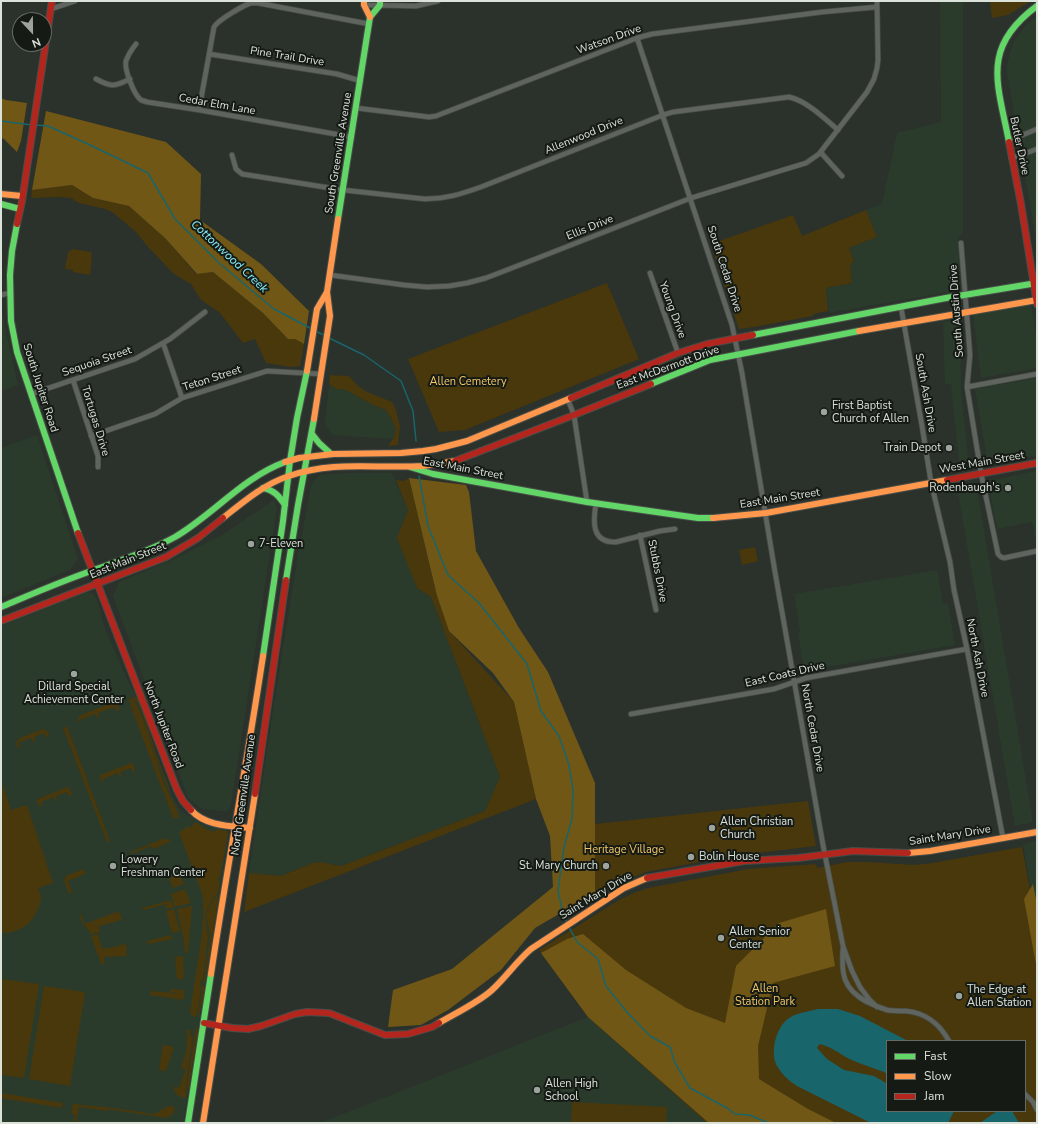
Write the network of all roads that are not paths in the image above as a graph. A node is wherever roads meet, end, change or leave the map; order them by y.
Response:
1 (52, 1) edge
2 (75, 1) edge
3 (438, 1) edge
4 (877, 1) edge
5 (364, 3) edge
6 (380, 3) edge
7 (1037, 6) edge
8 (877, 7) junction
9 (51, 8) junction
10 (370, 17) junction
11 (369, 24) junction
12 (637, 38) junction
13 (136, 44) dead end
14 (209, 54) junction
15 (96, 79) dead end
16 (130, 80) junction
17 (361, 81) junction
18 (356, 108) junction
19 (199, 110) junction
20 (663, 115) junction
21 (1037, 129) edge
22 (838, 130) junction
23 (352, 137) junction
24 (1008, 139) junction
25 (1037, 149) edge
26 (821, 152) junction
27 (232, 155) dead end
28 (1011, 158) junction
29 (842, 176) dead end
30 (343, 190) junction
31 (1, 194) edge
32 (22, 196) junction
33 (691, 198) junction
34 (1, 204) edge
35 (20, 208) junction
36 (961, 242) dead end
37 (650, 273) dead end
38 (330, 275) junction
39 (1035, 283) edge
40 (327, 292) junction
41 (10, 293) junction
42 (966, 294) junction
43 (1, 295) edge
44 (1037, 301) edge
45 (901, 307) junction
46 (204, 312) dead end
47 (967, 312) junction
48 (904, 323) junction
49 (735, 338) junction
50 (163, 343) junction
51 (678, 353) junction
52 (738, 354) junction
53 (307, 373) junction
54 (321, 374) junction
55 (1037, 374) edge
56 (73, 380) junction
57 (967, 387) junction
58 (30, 394) junction
59 (182, 398) junction
60 (568, 400) junction
61 (574, 415) junction
62 (312, 434) junction
63 (92, 436) junction
64 (418, 452) joint
65 (331, 454) junction
66 (308, 457) junction
67 (290, 460) junction
68 (1037, 463) edge
69 (98, 466) dead end
70 (407, 466) junction
71 (306, 471) junction
72 (981, 473) junction
73 (288, 476) junction
74 (931, 482) junction
75 (263, 488) junction
76 (587, 502) junction
77 (596, 503) junction
78 (285, 505) junction
79 (766, 513) junction
80 (675, 529) dead end
81 (182, 533) junction
82 (640, 535) junction
83 (190, 544) junction
84 (1037, 551) edge
85 (92, 571) junction
86 (97, 584) junction
87 (1, 607) edge
88 (656, 610) dead end
89 (1, 621) edge
90 (967, 649) junction
91 (795, 682) junction
92 (631, 714) dead end
93 (235, 826) junction
94 (250, 828) junction
95 (1037, 832) edge
96 (1003, 838) junction
97 (825, 854) junction
98 (843, 946) junction
99 (877, 1007) junction
100 (204, 1024) junction
101 (218, 1026) junction
102 (948, 1040) edge
103 (1026, 1095) edge
104 (1037, 1110) edge
105 (188, 1123) edge
106 (202, 1123) edge

1 - 9 main road, South Jupiter Road
2 - 9 street
3 - 6 street
4 - 8 street, Ellis Drive
5 - 6 street
5 - 10 main road
6 - 10 main road
7 - 24 main road, Butler Drive
8 - 12 street, Watson Drive
8 - 22 street, Ellis Drive
9 - 32 main road, South Jupiter Road
10 - 11 main road, South Greenville Avenue
11 - 14 street
11 - 17 main road, South Greenville Avenue
12 - 18 street, Watson Drive
12 - 20 street, South Cedar Drive
13 - 16 street, Cedar Elm Lane
14 - 17 street, Pine Trail Drive
14 - 19 street
15 - 16 street
16 - 19 street, Cedar Elm Lane
17 - 18 main road, South Greenville Avenue
18 - 23 main road, South Greenville Avenue
19 - 23 street, Cedar Elm Lane
20 - 22 street, Allenwood Drive
20 - 30 street, Allenwood Drive
20 - 33 street, South Cedar Drive
21 - 24 street
22 - 26 street, Ellis Drive
23 - 30 main road, South Greenville Avenue
24 - 28 main road, Butler Drive
25 - 28 street
26 - 29 street
26 - 33 street, Ellis Drive
27 - 30 street, Allenwood Drive
28 - 39 main road, Butler Drive
30 - 38 main road, South Greenville Avenue
31 - 32 main road
32 - 35 main road, South Jupiter Road
33 - 38 street, Ellis Drive
33 - 49 street, South Cedar Drive
34 - 35 main road
35 - 41 main road, South Jupiter Road
36 - 42 street, South Austin Drive
37 - 51 street, Young Drive
38 - 40 main road, South Greenville Avenue
39 - 42 main road, East McDermott Drive
39 - 44 main road, Butler Drive
40 - 53 main road, South Greenville Avenue
40 - 54 main road, South Greenville Avenue
41 - 43 street
41 - 58 main road, South Jupiter Road
42 - 45 main road, East McDermott Drive
42 - 47 street, South Austin Drive
44 - 47 main road, East McDermott Drive
45 - 48 street, South Ash Drive
45 - 49 main road, East McDermott Drive
46 - 50 street, Sequoia Street
47 - 48 main road, East McDermott Drive
47 - 57 street, South Austin Drive
48 - 52 main road, East McDermott Drive
48 - 74 street, South Ash Drive
49 - 51 main road, East McDermott Drive
49 - 52 street, South Cedar Drive
50 - 56 street, Sequoia Street
50 - 59 street
51 - 60 main road, East McDermott Drive
52 - 61 main road, East McDermott Drive
52 - 79 street, South Cedar Drive
53 - 54 street, Teton Street
53 - 59 street, Teton Street
53 - 67 main road, South Greenville Avenue
54 - 62 main road, South Greenville Avenue
55 - 57 street
56 - 58 street, Sequoia Street
56 - 63 street, Tortugas Drive
57 - 72 street, South Austin Drive
58 - 85 main road, South Jupiter Road
59 - 63 street, Teton Street
60 - 61 street
60 - 64 main road, East McDermott Drive
61 - 70 main road, East McDermott Drive
61 - 76 street
62 - 65 main road
62 - 66 main road, South Greenville Avenue
63 - 69 street, Tortugas Drive
64 - 65 main road, East Main Street
65 - 66 main road, East Main Street
66 - 67 main road, East Main Street
66 - 71 main road, South Greenville Avenue
67 - 73 main road, South Greenville Avenue
67 - 81 main road, East Main Street
68 - 72 main road, West Main Street
70 - 71 main road, East Main Street
70 - 76 main road, East Main Street
71 - 73 main road, East Main Street
71 - 94 main road, North Greenville Avenue
72 - 74 main road, West Main Street
72 - 84 street, South Austin Drive
73 - 75 main road, East Main Street
73 - 78 main road, North Greenville Avenue
74 - 79 main road, East Main Street
74 - 90 street, North Ash Drive
75 - 78 main road
75 - 83 main road, East Main Street
76 - 77 main road, East Main Street
77 - 79 main road, East Main Street
77 - 82 street
78 - 93 main road, North Greenville Avenue
79 - 91 street, North Cedar Drive
80 - 82 street
81 - 83 main road
81 - 85 main road, East Main Street
82 - 88 street, Stubbs Drive
83 - 86 main road, East Main Street
85 - 86 main road, South Jupiter Road
85 - 87 main road, East Main Street
86 - 89 main road, East Main Street
86 - 93 main road, North Jupiter Road
90 - 91 street, East Coats Drive
90 - 96 street, North Ash Drive
91 - 92 street, East Coats Drive
91 - 97 street, North Cedar Drive
93 - 94 main road, North Jupiter Road
93 - 100 main road, North Greenville Avenue
94 - 101 main road, North Greenville Avenue
95 - 96 main road, Saint Mary Drive
96 - 97 main road, Saint Mary Drive
97 - 98 street, North Cedar Drive
97 - 101 main road, Saint Mary Drive
98 - 99 street, North Cedar Drive
98 - 99 street, North Cedar Drive
99 - 102 street, North Cedar Drive
100 - 101 main road, Saint Mary Drive
100 - 105 main road, North Greenville Avenue
101 - 106 main road, North Greenville Avenue
103 - 104 street

